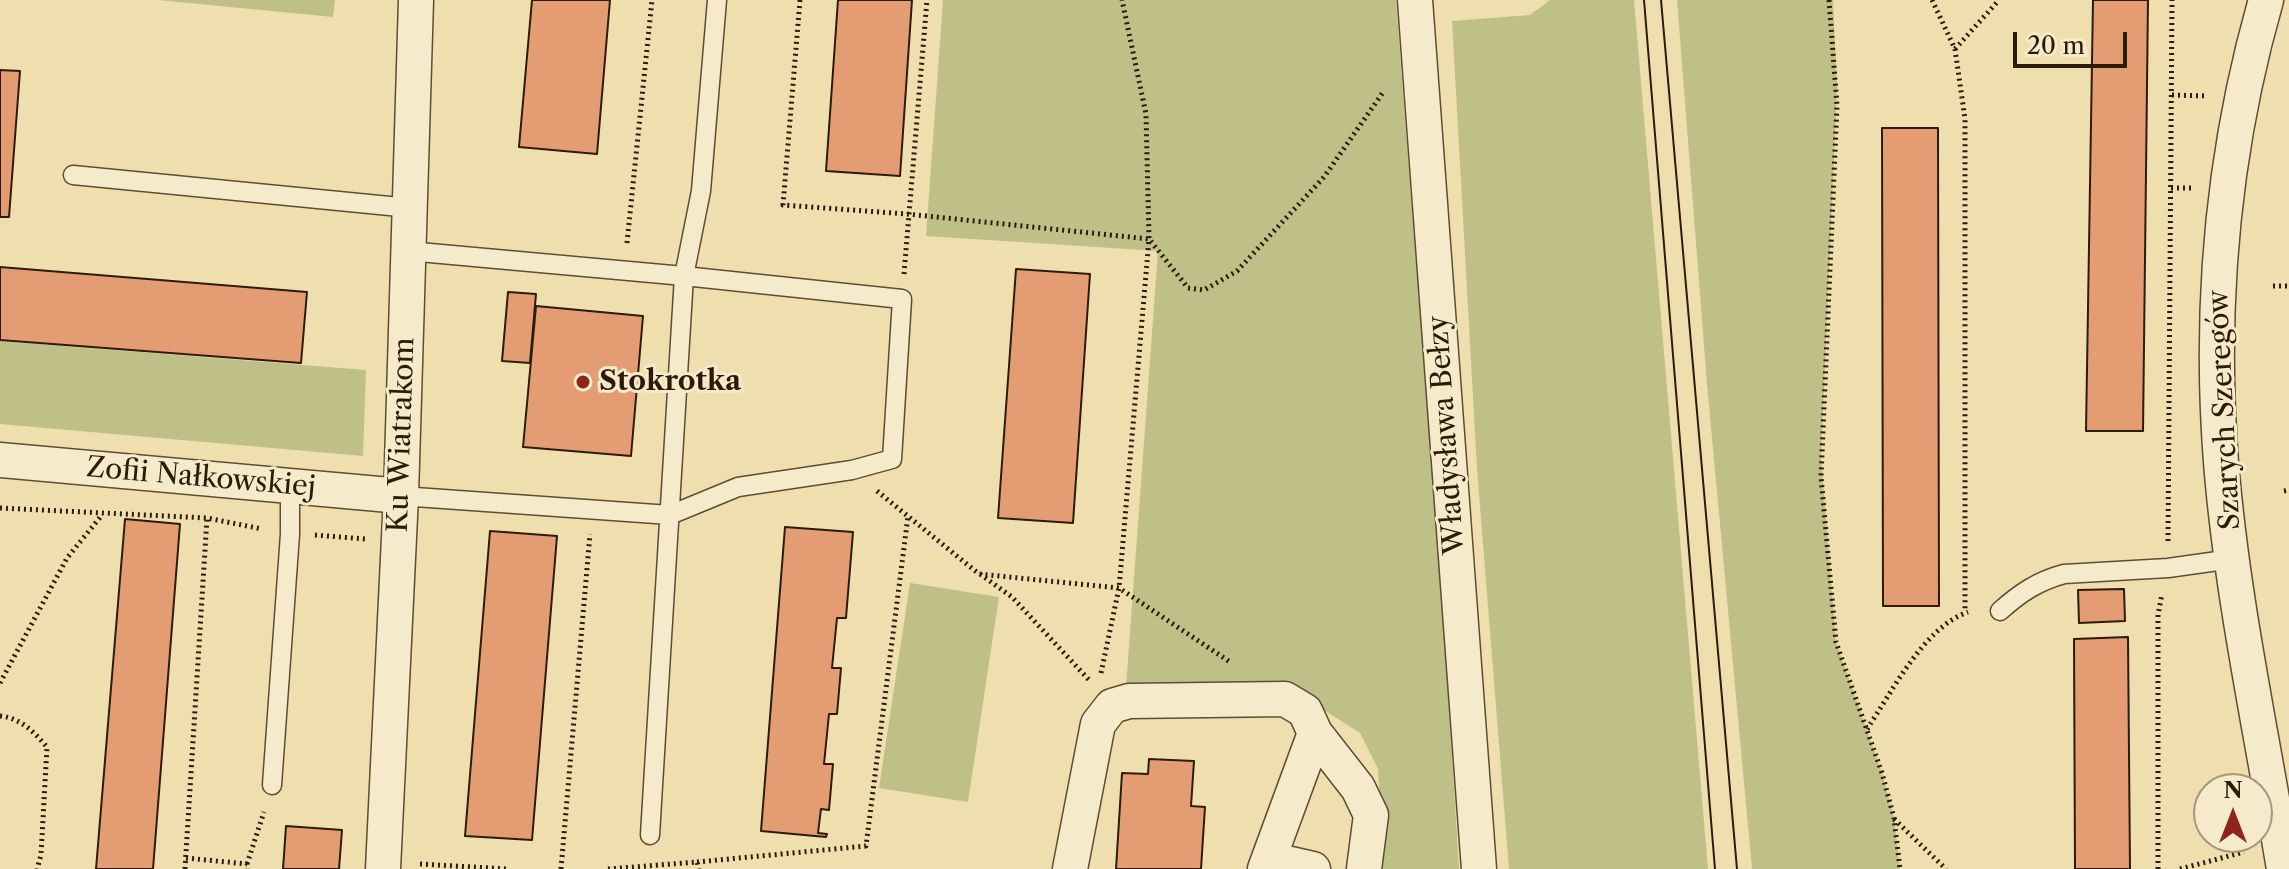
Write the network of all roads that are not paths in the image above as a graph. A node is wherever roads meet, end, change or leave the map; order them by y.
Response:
1 (416, 0) edge
2 (717, 0) edge
3 (1415, 0) edge
4 (2266, 0) edge
5 (73, 175) dead end
6 (410, 208) junction
7 (408, 251) junction
8 (684, 276) junction
9 (0, 460) edge
10 (290, 485) junction
11 (401, 496) junction
12 (670, 515) junction
13 (2232, 559) junction
14 (2000, 611) dead end
15 (1315, 733) junction
16 (272, 785) road end
17 (650, 835) dead end
18 (2282, 856) edge
19 (1267, 864) edge
20 (383, 869) edge
21 (1070, 869) edge
22 (1313, 869) edge
23 (1364, 869) edge
24 (1479, 869) edge

1 - 6 street, Ku Wiatrakom
2 - 8 lane
3 - 24 street, Władysława Bełzy
4 - 13 street, Szarych Szeregów
5 - 6 lane
6 - 7 street, Ku Wiatrakom
7 - 8 lane
7 - 11 street, Ku Wiatrakom
8 - 12 lane
8 - 12 lane
9 - 10 street, Zofii Nałkowskiej
10 - 11 street, Zofii Nałkowskiej
10 - 16 lane
11 - 12 lane
11 - 20 street, Ku Wiatrakom
12 - 17 lane
13 - 14 lane
13 - 18 street, Szarych Szeregów
15 - 19 street
15 - 21 street
15 - 23 street
19 - 22 street

